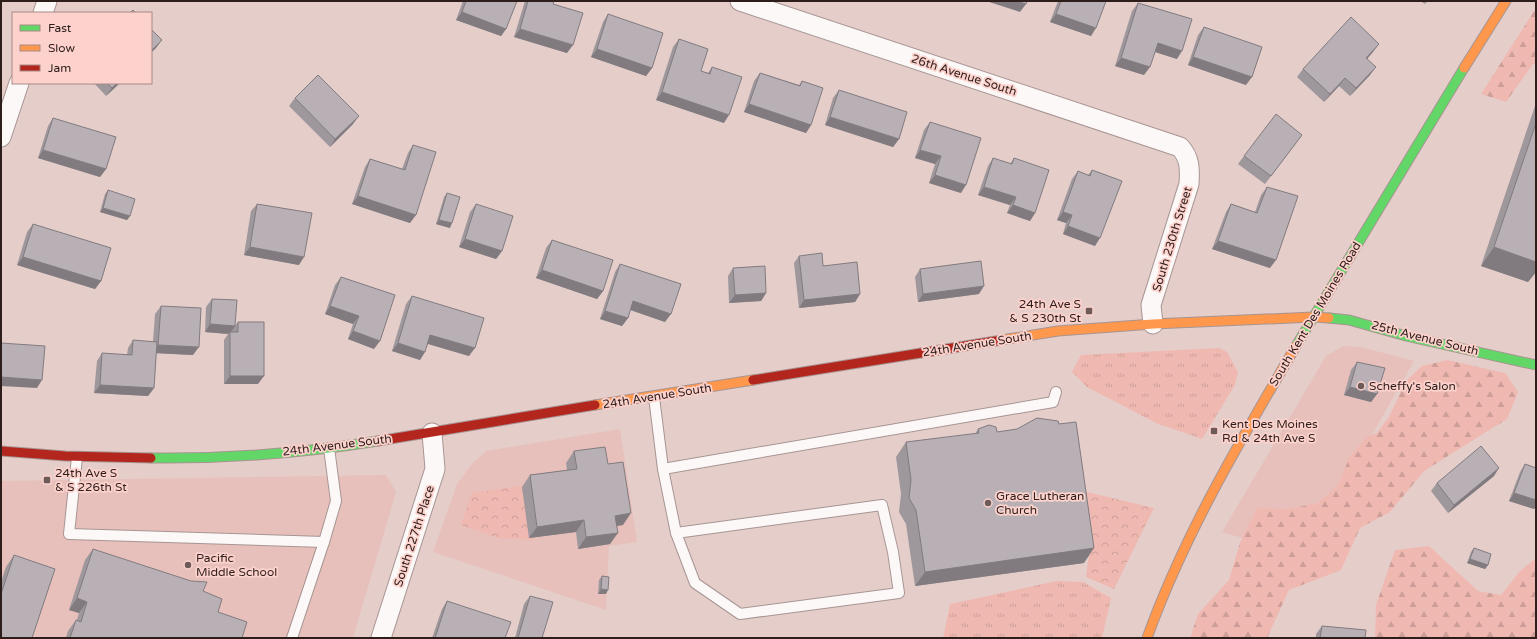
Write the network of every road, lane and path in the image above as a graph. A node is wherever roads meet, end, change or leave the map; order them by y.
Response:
1 (47, 1) edge
2 (740, 1) edge
3 (1506, 1) edge
4 (43, 12) edge
5 (19, 84) edge
6 (1, 137) edge
7 (1186, 153) joint
8 (1313, 317) junction
9 (1154, 324) junction
10 (1536, 365) edge
11 (1056, 392) dead end
12 (654, 397) junction
13 (432, 433) junction
14 (329, 448) junction
15 (1, 452) edge
16 (77, 457) junction
17 (663, 469) junction
18 (676, 532) junction
19 (324, 542) junction
20 (292, 638) edge
21 (381, 638) edge
22 (1147, 638) edge

1 - 4 street
2 - 7 street, 26th Avenue South
3 - 8 street, South Kent Des Moines Road
5 - 6 street
7 - 9 street, South 230th Street
8 - 9 street, 24th Avenue South
8 - 10 street, 25th Avenue South
8 - 22 street, South Kent Des Moines Road
9 - 12 street, 24th Avenue South
11 - 17 lane
12 - 13 street, 24th Avenue South
12 - 17 lane
13 - 14 street, 24th Avenue South
13 - 21 street, South 227th Place
14 - 16 street, 24th Avenue South
14 - 19 lane
15 - 16 street, 24th Avenue South
16 - 19 lane
17 - 18 lane
18 - 18 lane
19 - 20 lane

